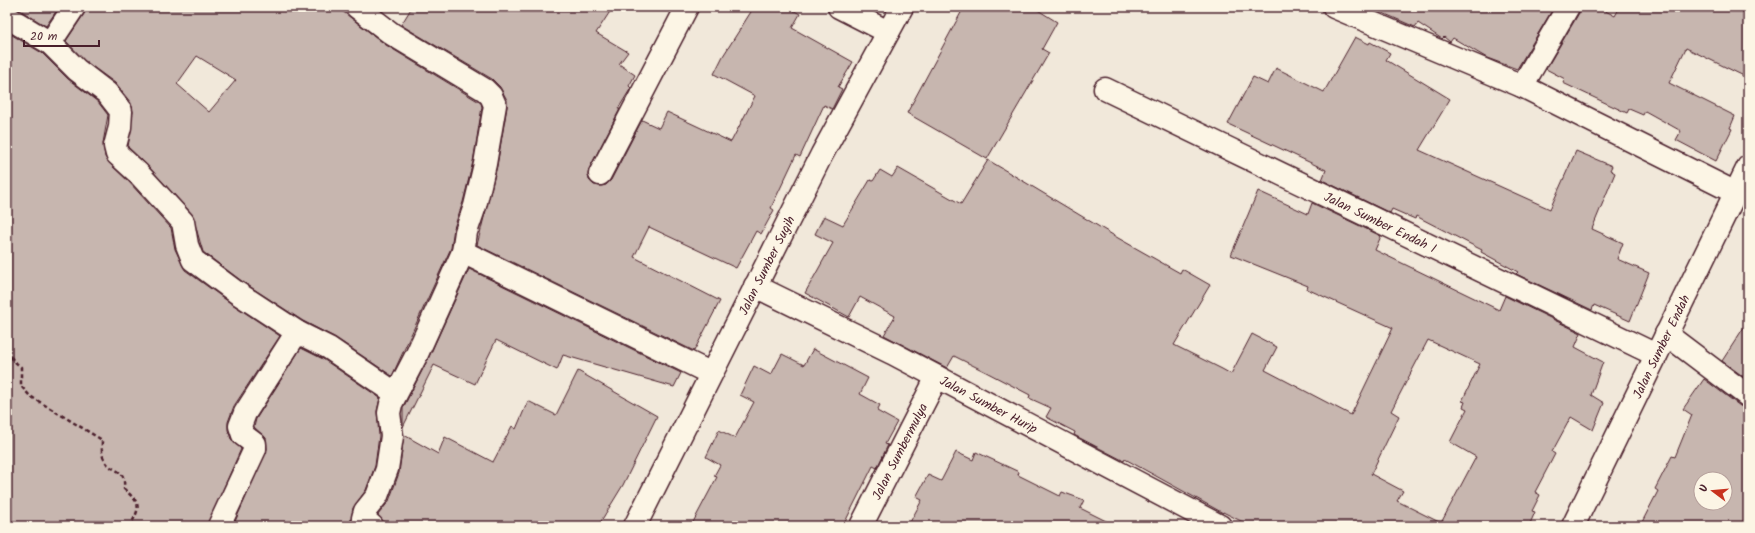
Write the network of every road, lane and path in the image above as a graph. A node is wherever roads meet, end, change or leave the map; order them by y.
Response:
1 (74, 7) edge
2 (358, 7) edge
3 (687, 7) edge
4 (839, 7) edge
5 (902, 7) edge
6 (1334, 7) edge
7 (1568, 7) edge
8 (7, 17) edge
9 (888, 32) junction
10 (50, 43) junction
11 (1522, 86) junction
12 (1105, 89) dead end
13 (1748, 167) edge
14 (600, 174) dead end
15 (1736, 193) junction
16 (463, 252) junction
17 (755, 286) junction
18 (297, 332) junction
19 (1666, 334) junction
20 (7, 336) edge
21 (1656, 355) junction
22 (710, 373) junction
23 (937, 377) junction
24 (395, 393) junction
25 (1748, 396) edge
26 (1582, 523) edge
27 (130, 526) edge
28 (219, 526) edge
29 (372, 526) edge
30 (635, 526) edge
31 (861, 526) edge
32 (1220, 526) edge

1 - 10 street
2 - 16 street
3 - 14 street
4 - 9 street
5 - 9 street, Jalan Sumber Sugih
6 - 11 street
7 - 11 street
8 - 10 street
9 - 17 street, Jalan Sumber Sugih
10 - 18 street
11 - 15 street
12 - 21 street, Jalan Sumber Endah I
13 - 15 street, Jalan Sumber Endah
15 - 19 street, Jalan Sumber Endah
16 - 22 street
16 - 24 street
17 - 22 street, Jalan Sumber Sugih
17 - 23 street, Jalan Sumber Hurip
18 - 24 street
18 - 28 street
19 - 21 street, Jalan Sumber Endah
19 - 25 street
20 - 27 path
21 - 26 street, Jalan Sumber Endah
22 - 30 street, Jalan Sumber Sugih
23 - 31 street, Jalan Sumbermulya
23 - 32 street, Jalan Sumber Hurip
24 - 29 street

